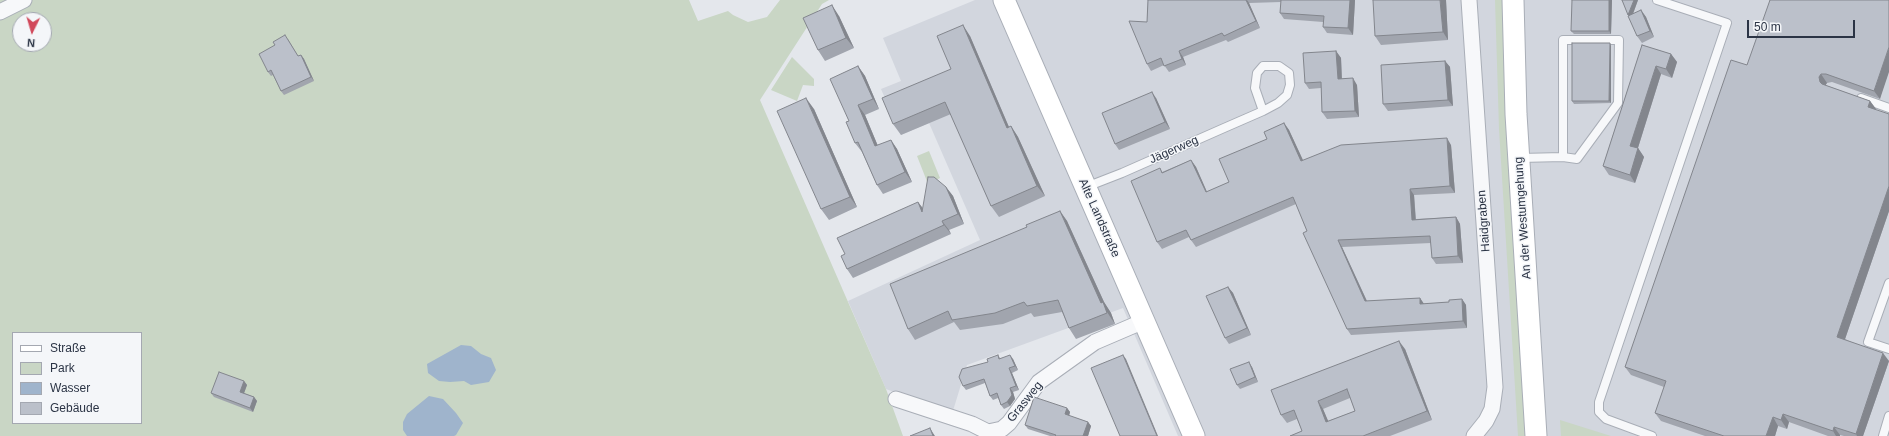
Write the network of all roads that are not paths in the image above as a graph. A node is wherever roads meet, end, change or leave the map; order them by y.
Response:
1 (24, 0) edge
2 (1004, 0) edge
3 (1469, 0) edge
4 (1513, 0) edge
5 (1657, 0) edge
6 (0, 12) edge
7 (1851, 94) edge
8 (1889, 108) edge
9 (1263, 111) junction
10 (1563, 157) junction
11 (1519, 158) junction
12 (1086, 187) junction
13 (1889, 282) edge
14 (1144, 321) junction
15 (1889, 349) edge
16 (896, 399) dead end
17 (1889, 416) edge
18 (1194, 436) edge
19 (1474, 436) edge
20 (1536, 436) edge
21 (1652, 436) edge
22 (1883, 436) edge

1 - 6 street
2 - 12 main road, Alte Landstraße
3 - 19 street, Haidgraben
4 - 11 main road, An der Westumgehung
5 - 21 lane
7 - 8 lane
9 - 9 lane, Jägerweg
9 - 12 lane, Jägerweg
10 - 10 lane
10 - 11 lane
11 - 20 main road, An der Westumgehung
12 - 14 main road, Alte Landstraße
13 - 15 lane
14 - 16 street, Grasweg
14 - 18 main road, Alte Landstraße
17 - 22 lane

